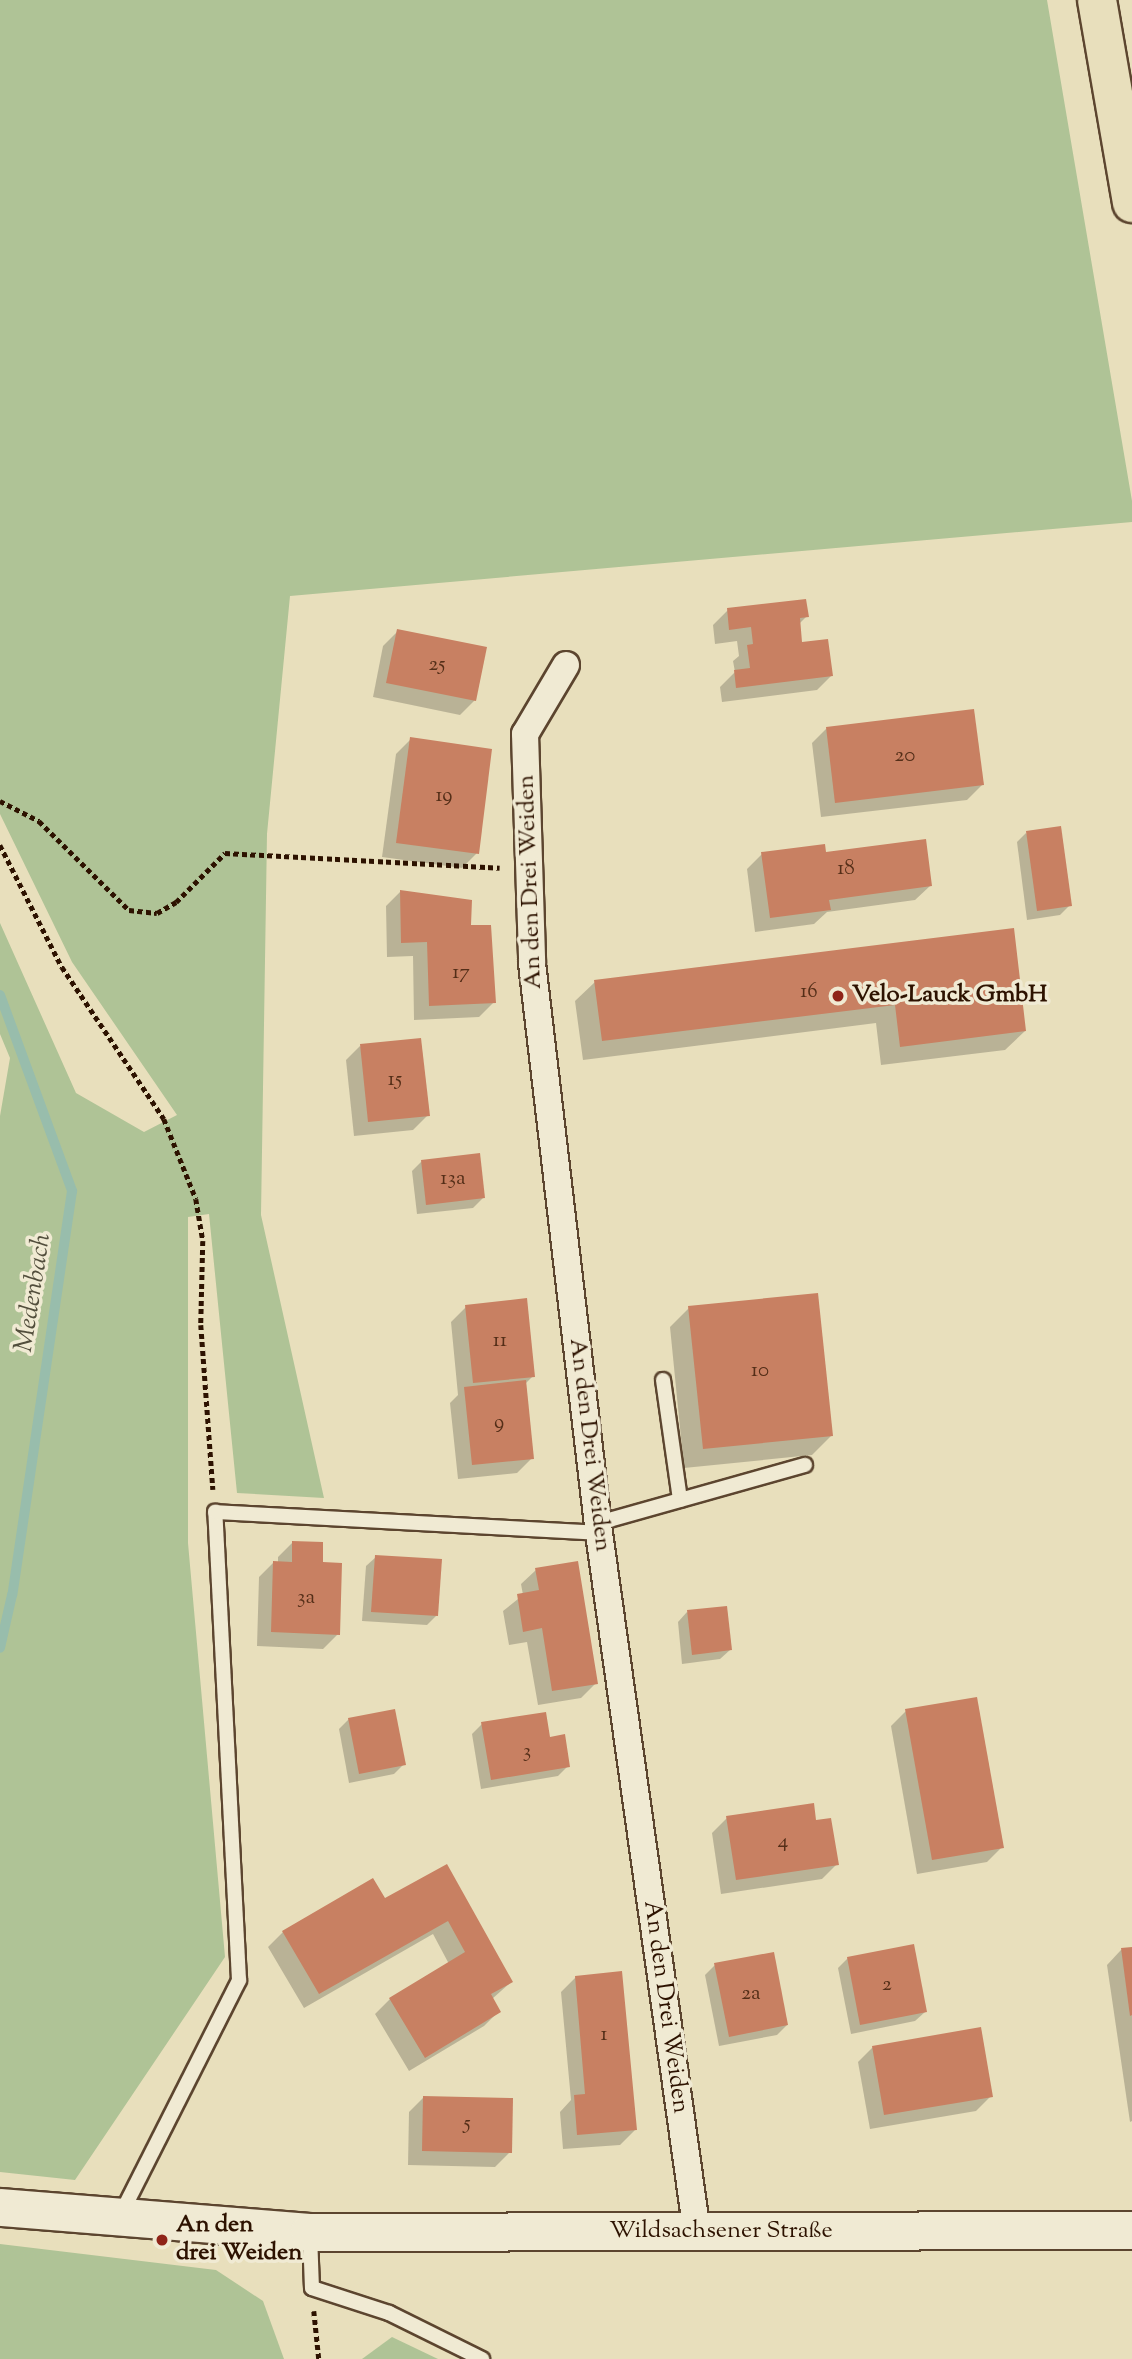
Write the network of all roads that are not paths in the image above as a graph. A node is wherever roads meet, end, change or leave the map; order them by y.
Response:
1 (1097, 0) edge
2 (1132, 203) edge
3 (566, 665) dead end
4 (663, 1380) dead end
5 (805, 1465) dead end
6 (680, 1500) junction
7 (598, 1528) junction
8 (0, 2207) edge
9 (120, 2217) junction
10 (1132, 2230) edge
11 (310, 2232) junction
12 (697, 2233) junction
13 (482, 2359) edge

1 - 2 highway
3 - 7 street, An den Drei Weiden
4 - 6 lane
5 - 6 lane
6 - 7 lane
7 - 9 lane
7 - 12 street, An den Drei Weiden
8 - 9 main road, Wildsachsener Straße
9 - 11 main road, Wildsachsener Straße
10 - 12 main road, Wildsachsener Straße
11 - 12 main road, Wildsachsener Straße
11 - 13 lane

